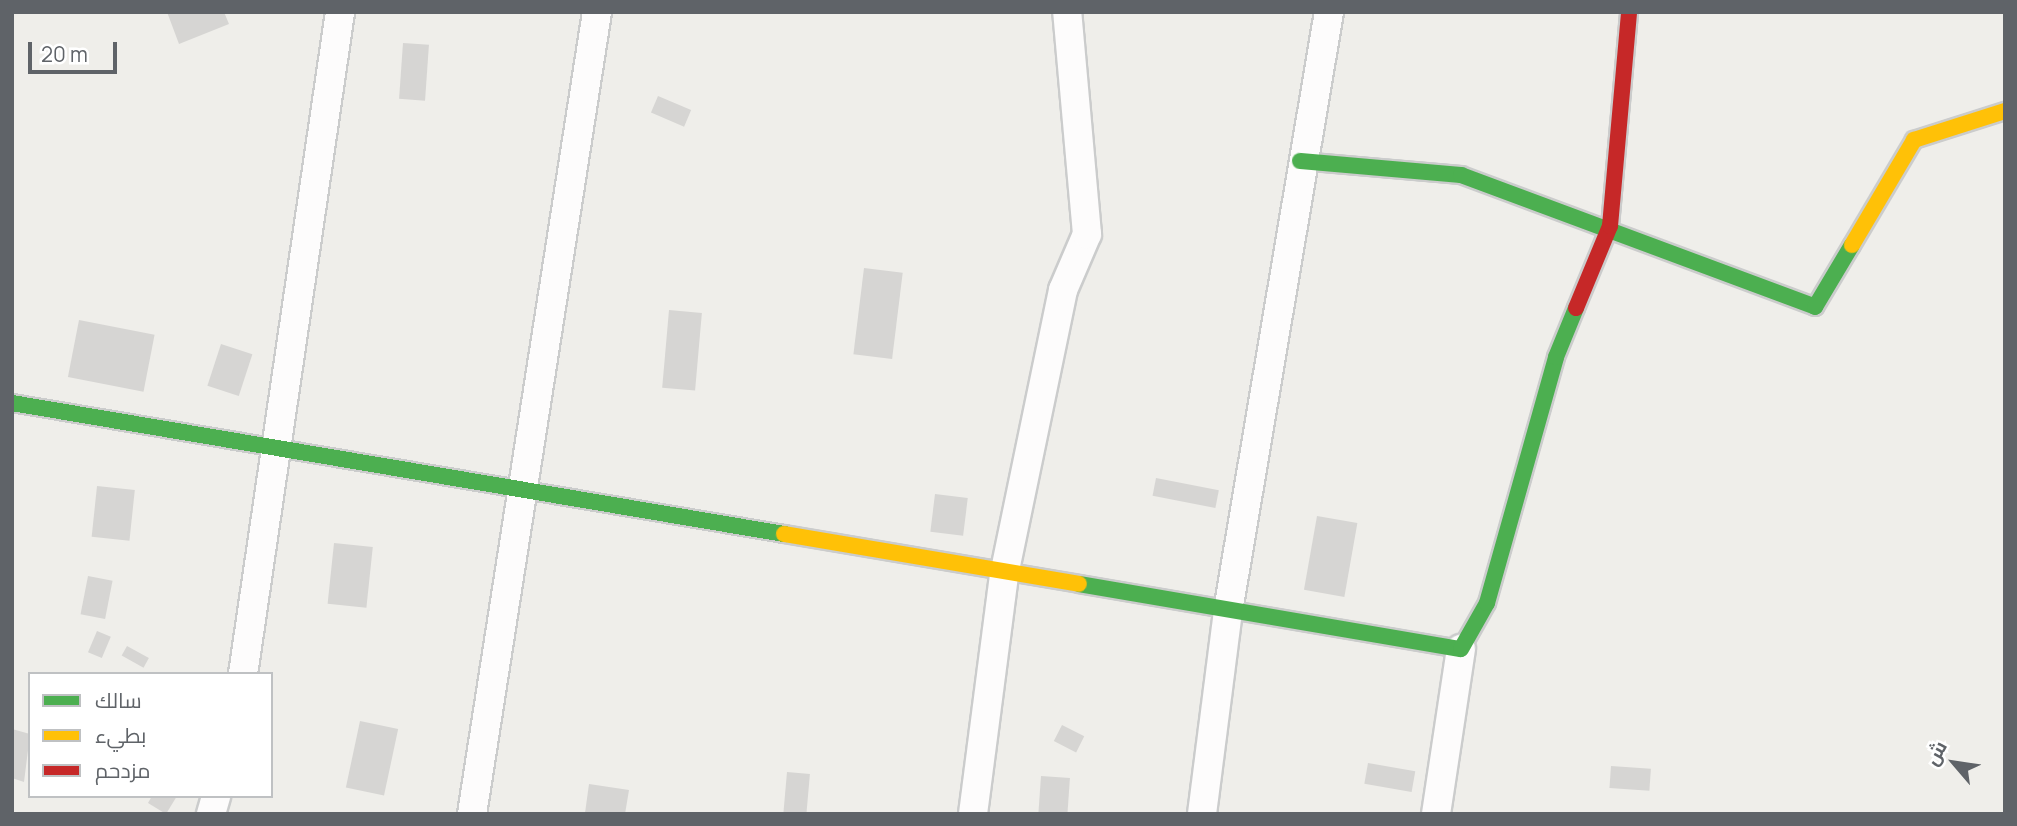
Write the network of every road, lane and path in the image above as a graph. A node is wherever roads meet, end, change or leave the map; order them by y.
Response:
1 (340, 12) edge
2 (597, 12) edge
3 (1067, 12) edge
4 (1329, 12) edge
5 (1629, 12) edge
6 (2005, 111) edge
7 (1300, 160) junction
8 (1610, 226) junction
9 (12, 403) edge
10 (271, 450) junction
11 (522, 492) junction
12 (1004, 575) junction
13 (1228, 611) junction
14 (1461, 649) junction
15 (243, 672) edge
16 (472, 814) edge
17 (973, 814) edge
18 (1202, 814) edge
19 (1436, 814) edge

1 - 10 street
2 - 11 street
3 - 12 street
4 - 7 street
5 - 8 street
6 - 8 street
7 - 8 street
7 - 13 street
8 - 14 street
9 - 10 street
10 - 11 street
10 - 15 street
11 - 12 street
11 - 16 street
12 - 13 street
12 - 17 street
13 - 14 street
13 - 18 street
14 - 19 street

